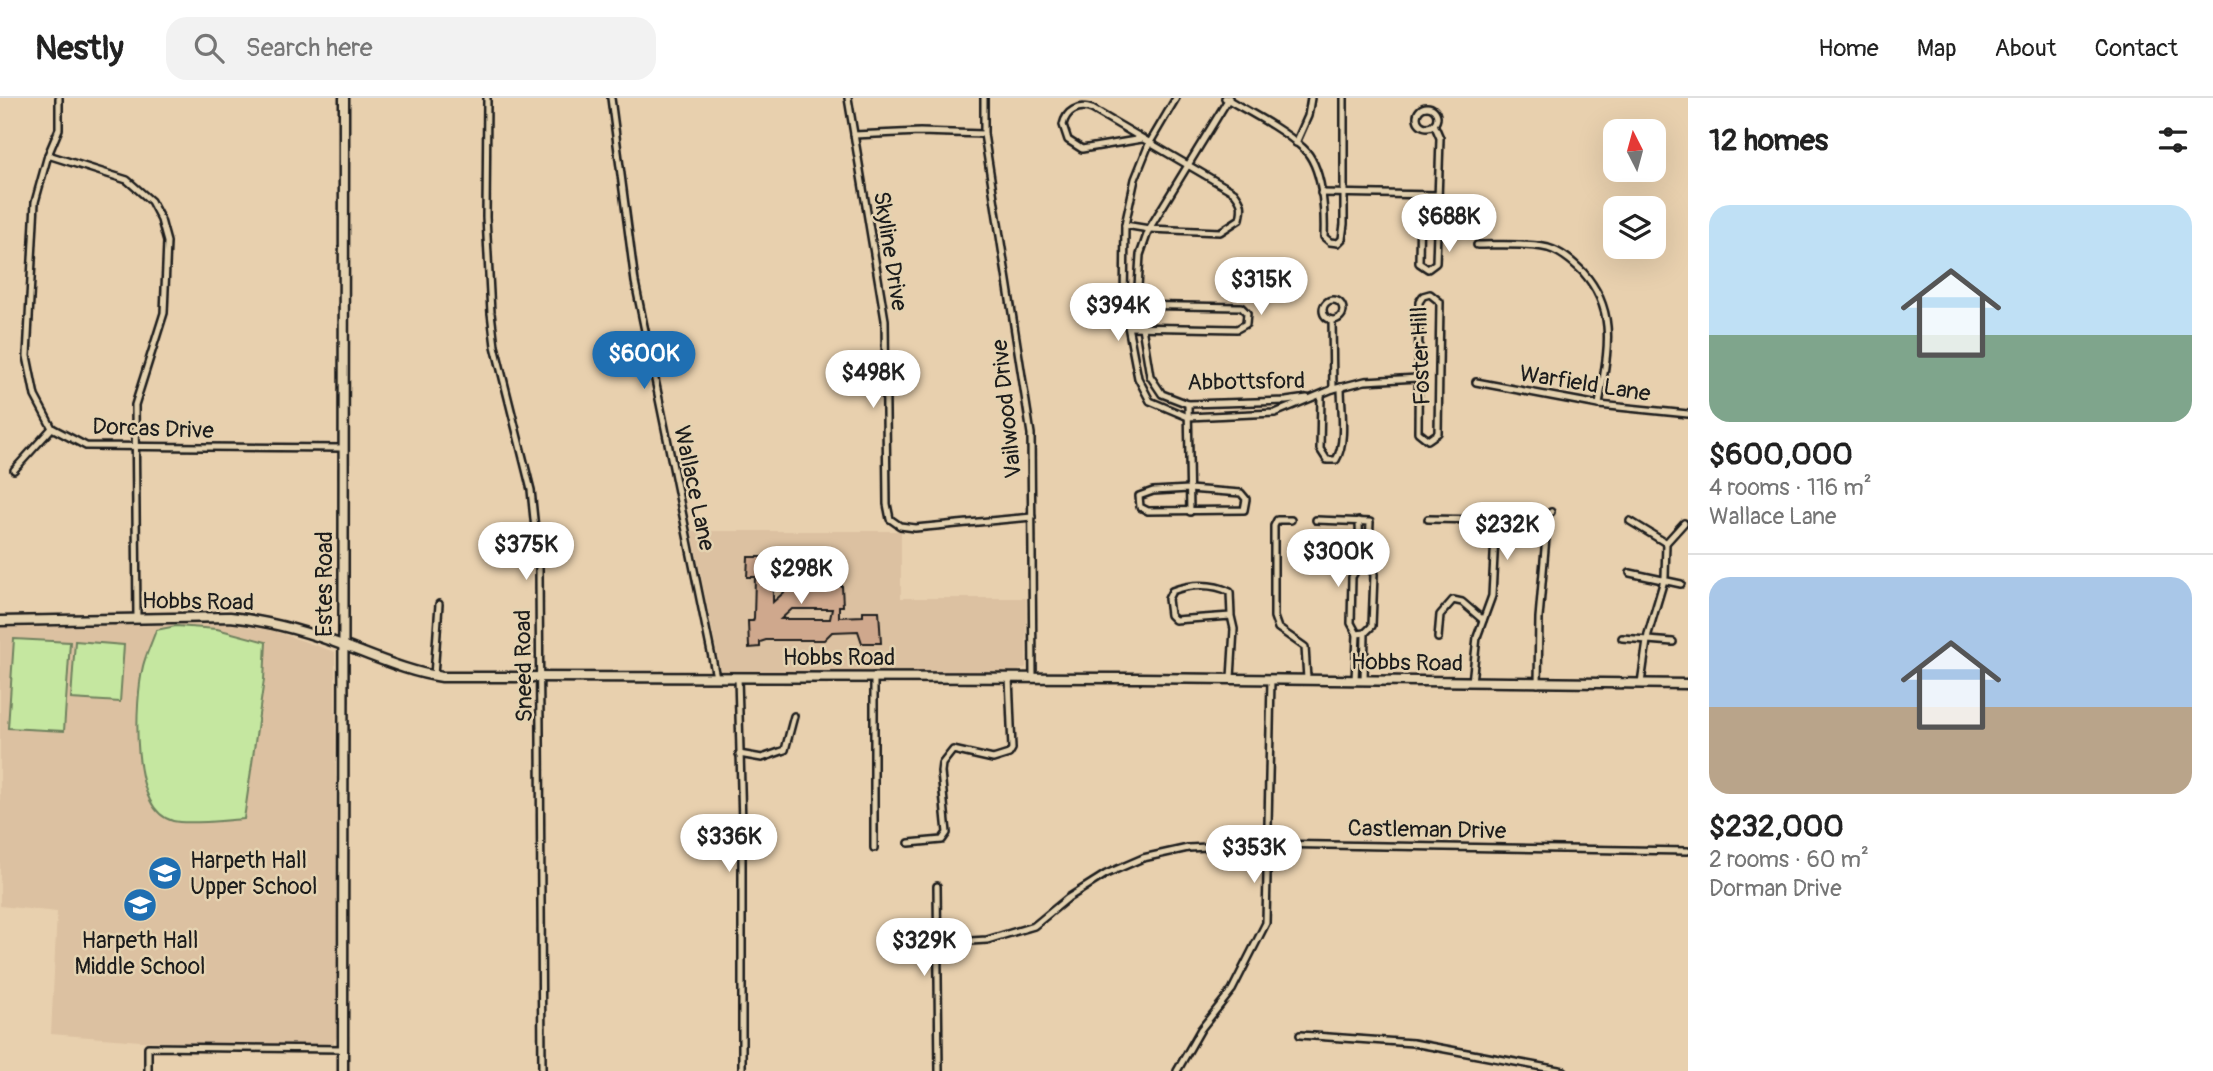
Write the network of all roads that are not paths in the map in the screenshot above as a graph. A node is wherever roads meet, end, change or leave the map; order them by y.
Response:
1 (59, 98) edge
2 (344, 98) edge
3 (487, 98) edge
4 (611, 98) edge
5 (848, 98) edge
6 (984, 98) edge
7 (1176, 98) edge
8 (1311, 98) edge
9 (1344, 98) edge
10 (1228, 99) edge
11 (1434, 124) dead end
12 (984, 134) junction
13 (854, 135) junction
14 (1142, 139) junction
15 (1296, 143) junction
16 (1149, 144) junction
17 (48, 155) junction
18 (1189, 166) junction
19 (1321, 193) junction
20 (1343, 194) junction
21 (1420, 195) junction
22 (1438, 195) junction
23 (1125, 225) junction
24 (1149, 229) junction
25 (1477, 245) dead end
26 (1124, 305) junction
27 (1140, 306) junction
28 (1332, 320) dead end
29 (1129, 327) junction
30 (1142, 327) junction
31 (1418, 378) junction
32 (1476, 382) dead end
33 (1341, 387) junction
34 (1333, 389) junction
35 (1321, 396) junction
36 (1188, 404) junction
37 (1599, 405) junction
38 (1688, 414) edge
39 (1188, 416) junction
40 (52, 428) junction
41 (135, 448) junction
42 (343, 448) junction
43 (14, 470) dead end
44 (1189, 489) junction
45 (1190, 512) junction
46 (1551, 512) dead end
47 (1032, 517) junction
48 (1428, 519) dead end
49 (1290, 520) dead end
50 (1316, 520) dead end
51 (1359, 521) junction
52 (1630, 522) dead end
53 (1684, 523) dead end
54 (1666, 543) junction
55 (1357, 567) junction
56 (1368, 567) junction
57 (1630, 573) dead end
58 (1663, 582) junction
59 (1681, 584) dead end
60 (439, 604) dead end
61 (1231, 616) junction
62 (137, 618) junction
63 (1483, 620) junction
64 (0, 621) edge
65 (1365, 633) junction
66 (1357, 634) junction
67 (1438, 638) dead end
68 (1622, 638) dead end
69 (1647, 641) junction
70 (1673, 642) dead end
71 (343, 645) junction
72 (433, 676) junction
73 (874, 676) junction
74 (716, 677) junction
75 (738, 677) junction
76 (1009, 677) junction
77 (1033, 677) junction
78 (1231, 678) junction
79 (1271, 678) junction
80 (541, 679) junction
81 (1307, 679) junction
82 (1360, 680) junction
83 (1472, 682) junction
84 (1641, 683) junction
85 (1538, 684) junction
86 (1688, 684) edge
87 (794, 716) dead end
88 (739, 754) junction
89 (909, 843) dead end
90 (1267, 844) junction
91 (874, 848) dead end
92 (1688, 851) edge
93 (937, 886) dead end
94 (937, 943) junction
95 (1300, 1035) dead end
96 (344, 1049) junction
97 (148, 1071) edge
98 (343, 1071) edge
99 (542, 1071) edge
100 (742, 1071) edge
101 (939, 1071) edge
102 (1177, 1071) edge
103 (1563, 1071) edge

1 - 17 street
2 - 42 street, Estes Road
3 - 80 street, Sneed Road
4 - 74 street, Wallace Lane
5 - 13 street, Skyline Drive
6 - 12 street, Vailwood Drive
7 - 16 street, Abbottsford
8 - 15 street
9 - 20 street
10 - 15 street
10 - 18 street, Abbottsford
11 - 22 street
12 - 13 street
12 - 47 street, Vailwood Drive
13 - 47 street, Skyline Drive
14 - 14 street
14 - 16 street
15 - 19 street
16 - 18 street
16 - 23 street, Abbottsford
17 - 40 street
17 - 41 street
18 - 24 street, Abbottsford
18 - 24 street
19 - 20 street
19 - 20 street
20 - 21 street
21 - 22 street
21 - 22 street
23 - 24 street
23 - 26 street, Abbottsford
24 - 27 street, Abbottsford
25 - 37 street
26 - 27 street
26 - 29 street, Abbottsford
27 - 30 street, Abbottsford
27 - 30 street
28 - 34 street
29 - 30 street
29 - 39 street, Abbottsford
30 - 36 street, Abbottsford
31 - 31 street, Foster Hill
31 - 33 street, Abbottsford
32 - 37 street, Warfield Lane
33 - 34 street, Abbottsford
33 - 35 street
34 - 35 street, Abbottsford
35 - 36 street, Abbottsford
35 - 39 street, Abbottsford
36 - 39 street
37 - 38 street, Warfield Lane
39 - 44 street
40 - 41 street, Dorcas Drive
40 - 43 street
41 - 42 street, Dorcas Drive
41 - 62 street
42 - 71 street, Estes Road
44 - 45 street
44 - 45 street
44 - 45 street
46 - 85 street
47 - 77 street, Vailwood Drive
48 - 63 street
49 - 81 street
50 - 51 street
51 - 55 street
51 - 56 street
52 - 54 street
53 - 54 street
54 - 58 street
55 - 56 street
55 - 66 street
56 - 65 street
57 - 58 street
58 - 59 street
58 - 69 street
60 - 72 street
61 - 61 street
61 - 78 street
62 - 64 street, Hobbs Road
62 - 71 street, Hobbs Road
63 - 67 street
63 - 83 street
65 - 66 street
65 - 82 street
66 - 82 street
68 - 69 street
69 - 70 street
69 - 84 street
71 - 72 street, Hobbs Road
71 - 96 street, Estes Road
72 - 80 street, Hobbs Road
73 - 75 street, Hobbs Road
73 - 76 street, Hobbs Road
73 - 91 street
74 - 75 street, Hobbs Road
74 - 80 street, Hobbs Road
75 - 88 street
76 - 77 street, Hobbs Road
76 - 89 street
77 - 78 street, Hobbs Road
78 - 79 street, Hobbs Road
79 - 81 street, Hobbs Road
79 - 90 street
80 - 99 street, Sneed Road
81 - 82 street, Hobbs Road
82 - 83 street, Hobbs Road
83 - 85 street, Hobbs Road
84 - 85 street, Hobbs Road
84 - 86 street, Hobbs Road
87 - 88 street
88 - 100 street
90 - 92 street, Castleman Drive
90 - 94 street, Castleman Drive
90 - 102 street
93 - 94 street
94 - 101 street
95 - 103 street
96 - 97 street
96 - 98 street, Estes Road

